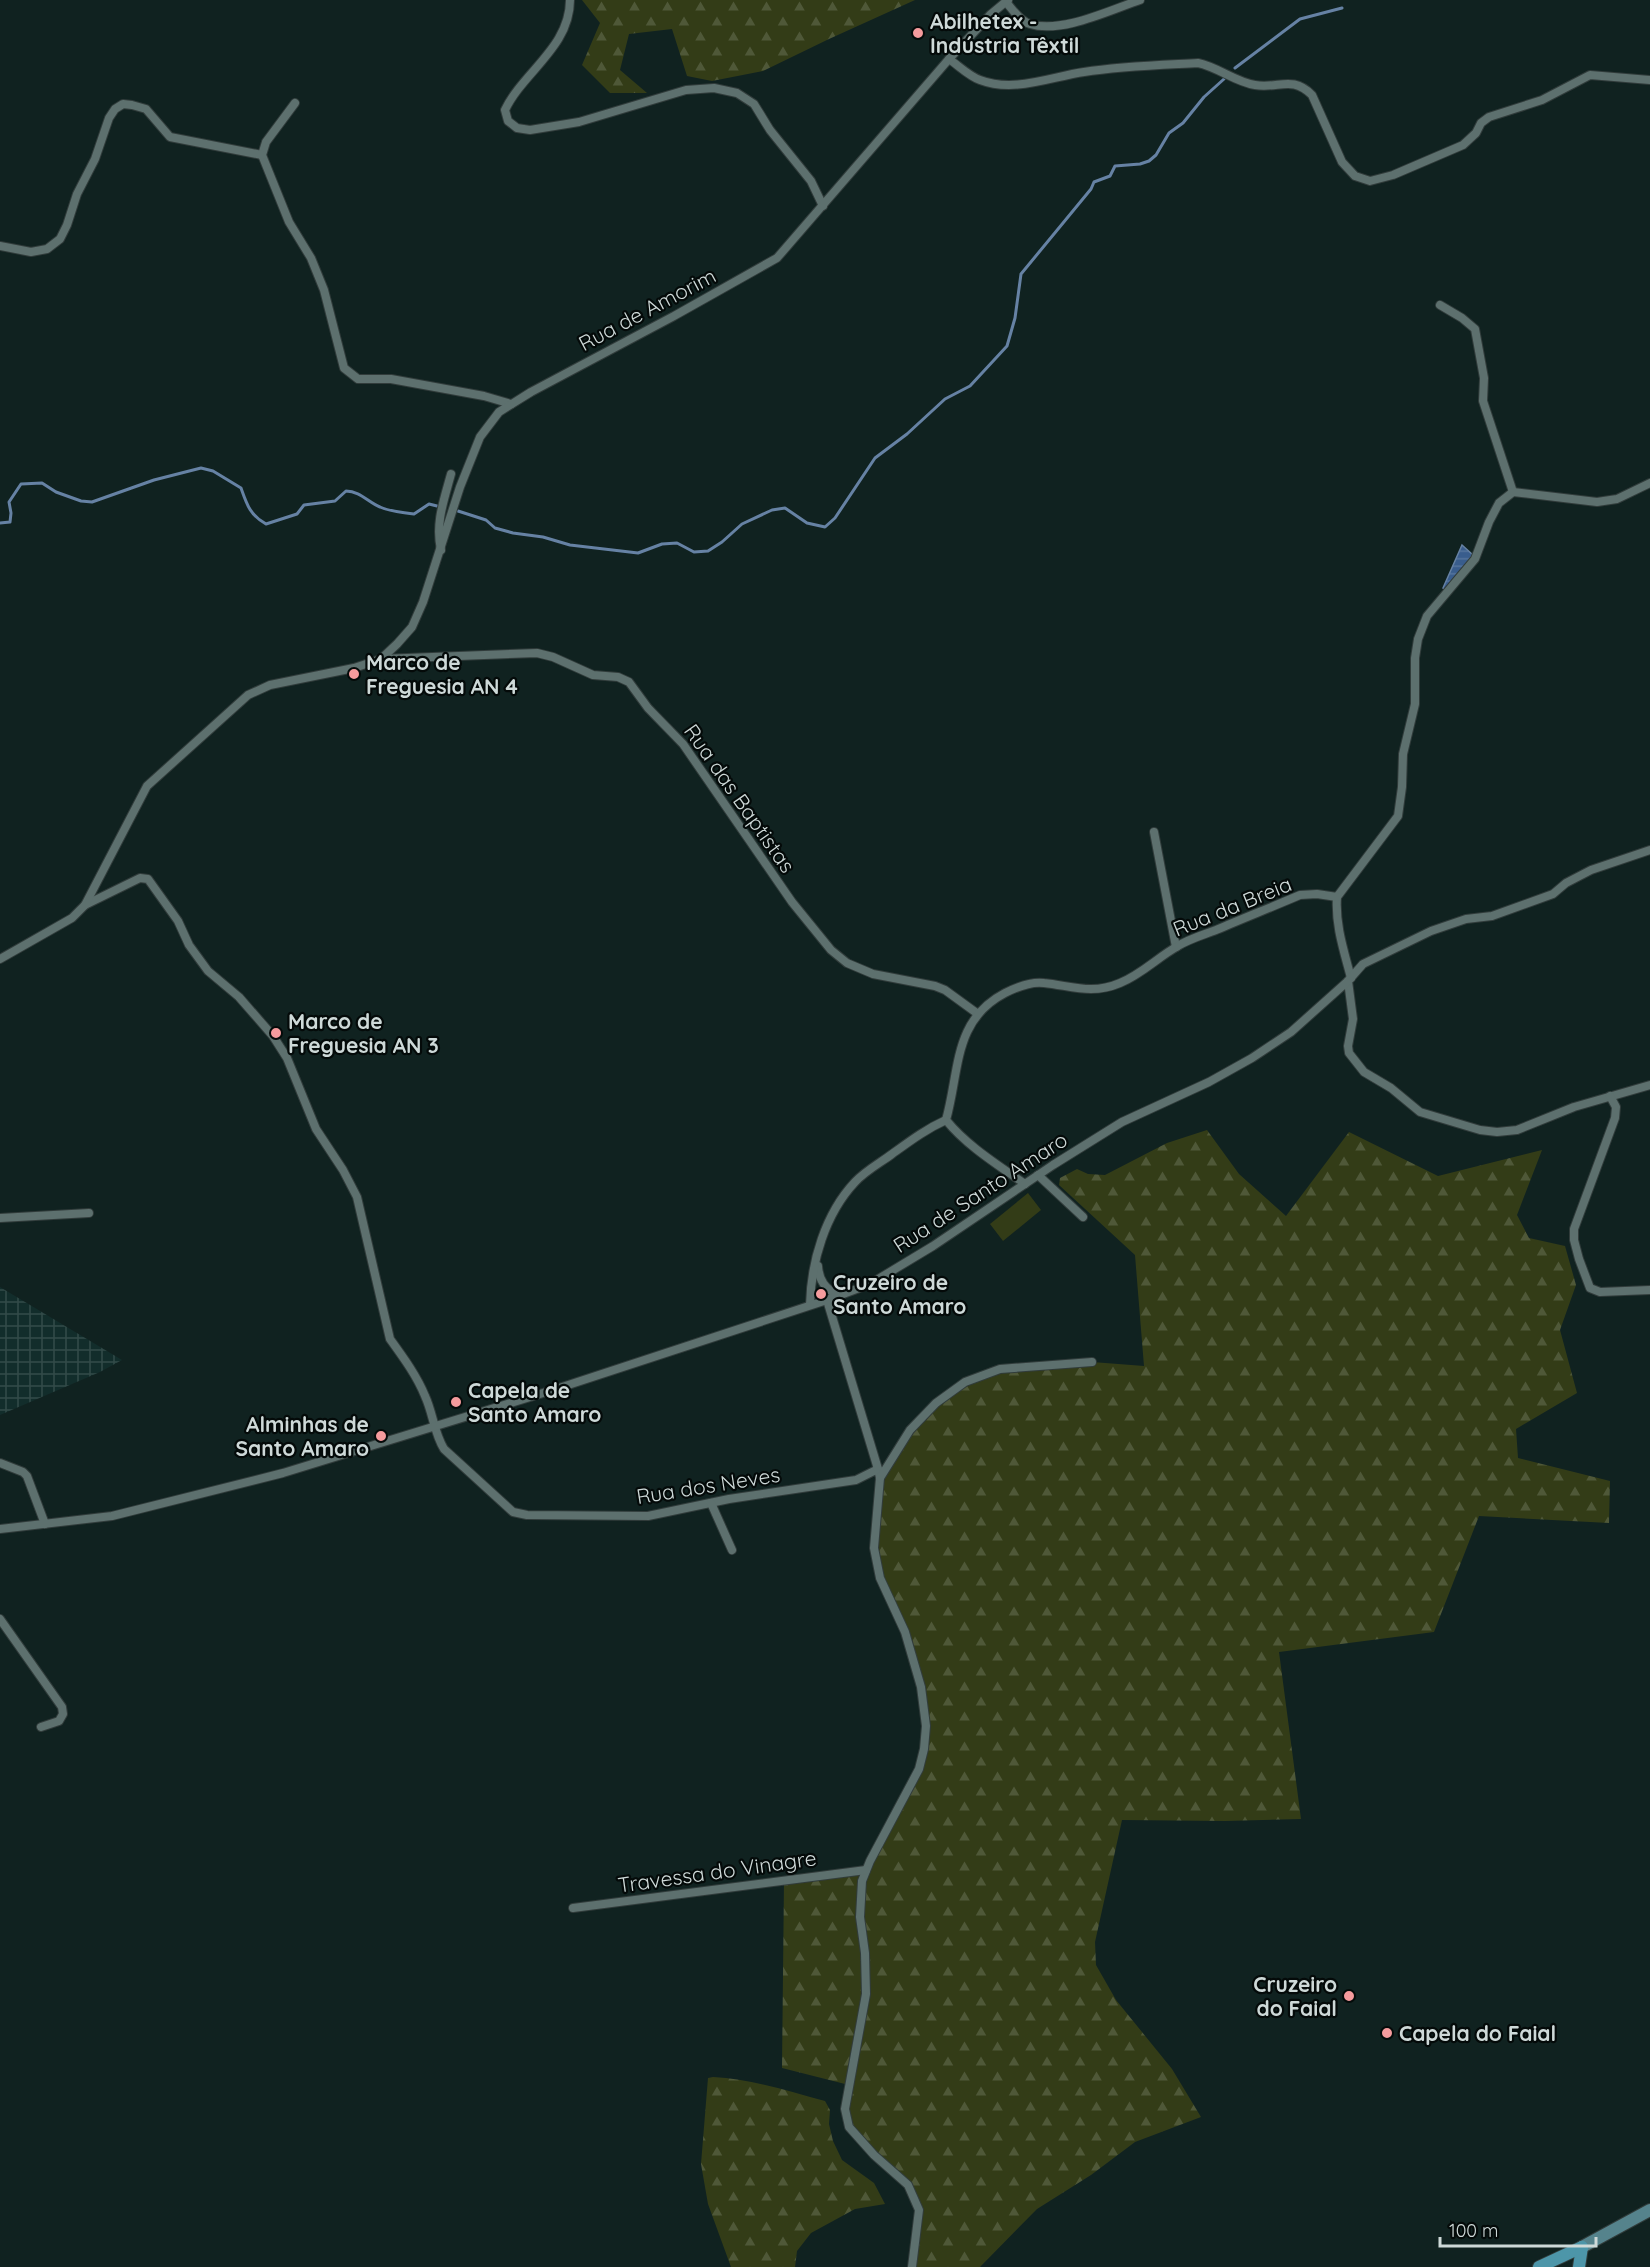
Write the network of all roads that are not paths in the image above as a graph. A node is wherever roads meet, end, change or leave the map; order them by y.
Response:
1 (570, 0) edge
2 (1140, 0) edge
3 (1007, 1) edge
4 (950, 59) junction
5 (1650, 80) edge
6 (295, 103) dead end
7 (262, 155) junction
8 (823, 206) junction
9 (0, 246) edge
10 (1440, 305) dead end
11 (511, 404) junction
12 (451, 474) dead end
13 (1650, 483) edge
14 (1513, 492) junction
15 (441, 550) junction
16 (381, 659) junction
17 (1154, 832) dead end
18 (1650, 850) edge
19 (1337, 897) junction
20 (85, 905) junction
21 (1176, 947) junction
22 (0, 959) edge
23 (1350, 979) junction
24 (978, 1014) junction
25 (1650, 1085) edge
26 (1610, 1096) junction
27 (946, 1120) junction
28 (1038, 1175) junction
29 (1025, 1184) junction
30 (89, 1213) dead end
31 (1083, 1217) dead end
32 (0, 1218) edge
33 (818, 1256) junction
34 (1650, 1290) edge
35 (838, 1296) junction
36 (827, 1300) junction
37 (810, 1305) junction
38 (1092, 1362) dead end
39 (435, 1428) junction
40 (0, 1463) edge
41 (879, 1474) junction
42 (711, 1503) junction
43 (45, 1524) junction
44 (0, 1528) edge
45 (732, 1550) dead end
46 (0, 1619) edge
47 (41, 1727) dead end
48 (866, 1870) junction
49 (573, 1908) dead end
50 (1650, 2210) edge
51 (1582, 2247) junction
52 (1557, 2263) edge
53 (912, 2267) edge
54 (1539, 2267) edge
55 (1568, 2267) edge
56 (1580, 2267) edge

1 - 8 street
2 - 3 street
3 - 4 street, Rua de Amorim
4 - 5 street
4 - 8 street, Rua de Amorim
6 - 7 street
7 - 9 street
7 - 11 street
8 - 11 street, Rua de Amorim
10 - 14 street
11 - 15 street, Rua de Amorim
12 - 15 street
13 - 14 street
14 - 19 street
15 - 16 street, Rua de Amorim
16 - 20 street, Rua de Amorim
16 - 24 street, Rua das Baptistas
17 - 21 street
18 - 23 street, Rua de Santo Amaro
19 - 21 street, Rua da Breia
19 - 23 street
20 - 22 street
20 - 39 street, Rua dos Neves
21 - 24 street, Rua da Breia
23 - 26 street
23 - 28 street, Rua de Santo Amaro
24 - 27 street, Rua da Breia
25 - 26 street
26 - 34 street
27 - 29 street
27 - 33 street
28 - 29 street, Rua de Santo Amaro
28 - 31 street
29 - 35 street, Rua de Santo Amaro
30 - 32 street
33 - 35 street
33 - 37 street
35 - 36 street, Rua de Santo Amaro
36 - 37 street, Rua de Santo Amaro
36 - 41 street
37 - 39 street, Rua de Santo Amaro
38 - 41 street
39 - 42 street, Rua dos Neves
39 - 43 street, Rua de Santo Amaro
40 - 43 street
41 - 42 street, Rua dos Neves
41 - 48 street
42 - 45 street
43 - 44 street, Rua de Santo Amaro
46 - 47 street
48 - 49 street, Travessa do Vinagre
48 - 53 street
50 - 51 main road
51 - 52 main road
51 - 56 main road
52 - 54 main road
52 - 55 main road

